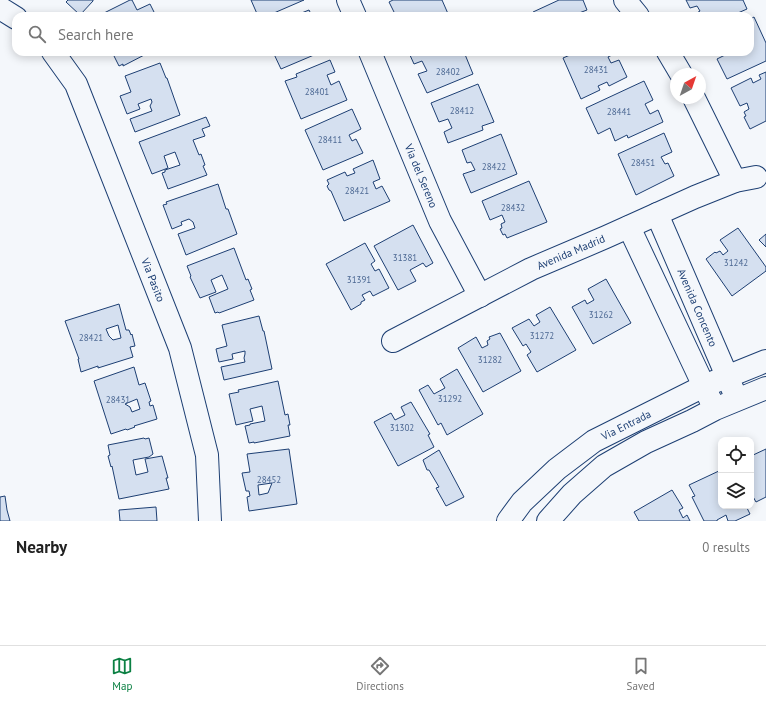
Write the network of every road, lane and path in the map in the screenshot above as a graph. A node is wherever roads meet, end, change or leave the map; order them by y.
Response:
1 (348, 0) edge
2 (626, 0) edge
3 (0, 8) edge
4 (353, 12) edge
5 (635, 12) edge
6 (12, 16) edge
7 (56, 56) edge
8 (372, 56) edge
9 (670, 56) edge
10 (677, 68) edge
11 (697, 104) edge
12 (756, 177) dead end
13 (734, 181) junction
14 (657, 214) junction
15 (629, 227) junction
16 (480, 296) junction
17 (393, 341) dead end
18 (766, 361) edge
19 (728, 376) junction
20 (704, 386) junction
21 (766, 388) edge
22 (737, 401) junction
23 (715, 409) junction
24 (210, 521) edge
25 (508, 521) edge
26 (548, 521) edge

1 - 4 street
2 - 5 street
3 - 6 street
7 - 24 street, Via Pasito
8 - 16 street, Via del Sereno
9 - 10 street
11 - 13 street
12 - 13 street, Avenida Madrid
13 - 14 street, Avenida Madrid
14 - 15 street, Avenida Madrid
14 - 19 street, Avenida Concento
15 - 16 street, Avenida Madrid
15 - 20 street
16 - 17 street, Avenida Madrid
18 - 19 street, Via Entrada
19 - 20 street, Via Entrada
19 - 22 street, Avenida Concento
20 - 23 street
20 - 25 street, Via Entrada
21 - 22 street
22 - 23 street
23 - 26 street

